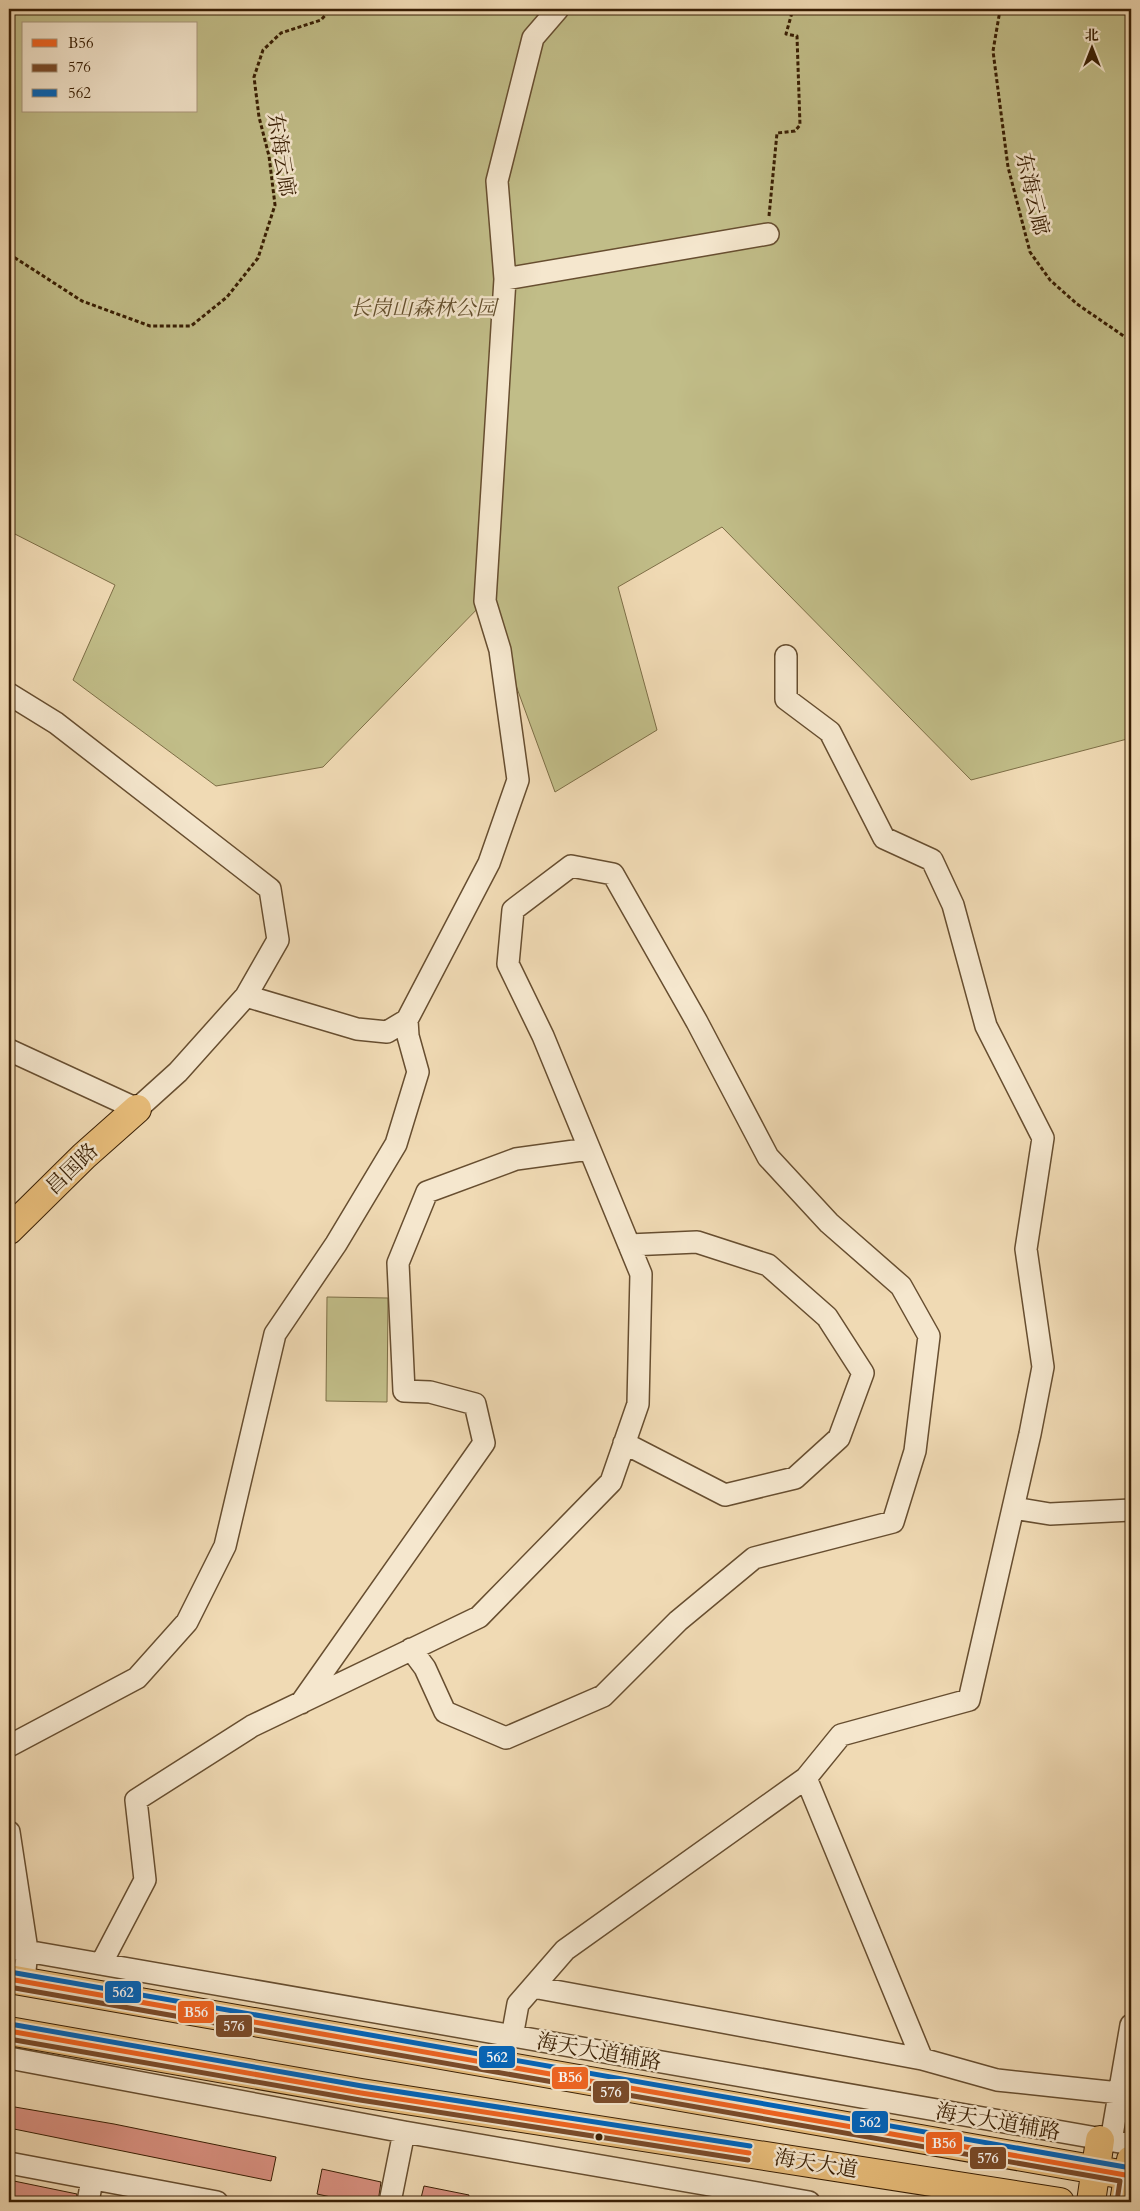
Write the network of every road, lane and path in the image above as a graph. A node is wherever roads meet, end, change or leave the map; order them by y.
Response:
1 (331, 9) edge
2 (558, 9) edge
3 (793, 9) edge
4 (1002, 9) edge
5 (768, 234) joint
6 (9, 254) edge
7 (505, 279) junction
8 (1131, 341) edge
9 (786, 656) dead end
10 (9, 694) edge
11 (246, 996) junction
12 (407, 1020) junction
13 (9, 1050) edge
14 (137, 1109) junction
15 (589, 1150) junction
16 (9, 1230) edge
17 (629, 1244) junction
18 (624, 1444) junction
19 (1013, 1508) junction
20 (1131, 1510) edge
21 (411, 1649) junction
22 (300, 1704) junction
23 (9, 1746) edge
24 (806, 1778) junction
25 (9, 1832) edge
26 (18, 1949) edge
27 (101, 1964) junction
28 (16, 1980) edge
29 (533, 1987) junction
30 (1131, 2025) edge
31 (9, 2031) edge
32 (512, 2037) junction
33 (9, 2058) edge
34 (922, 2059) junction
35 (1120, 2093) junction
36 (404, 2132) junction
37 (1114, 2142) edge
38 (9, 2163) edge
39 (1130, 2170) edge
40 (1096, 2171) junction
41 (92, 2180) junction
42 (88, 2202) edge
43 (217, 2202) edge
44 (390, 2202) edge
45 (809, 2202) edge
46 (1060, 2202) edge
47 (1091, 2202) edge
48 (1124, 2202) edge

1 - 6 path, 东海云廊 / 东海云廊
2 - 7 street
3 - 5 path
4 - 8 path, 东海云廊 / 东海云廊
5 - 7 street
7 - 12 street
9 - 19 street
10 - 11 street
11 - 12 street
11 - 14 street
12 - 23 street
13 - 14 street
14 - 16 main road, 昌国路
15 - 17 street
15 - 21 street
15 - 22 street
17 - 18 street
17 - 18 street
18 - 21 street
19 - 20 street
19 - 24 street
21 - 22 street
22 - 27 street
24 - 29 street
24 - 34 street
25 - 26 street
26 - 27 street, 海天大道辅路
26 - 28 street
27 - 32 street, 海天大道辅路
28 - 40 main road, 海天大道
29 - 32 street
29 - 34 street
30 - 35 street
31 - 46 main road, 海天大道
32 - 37 street, 海天大道辅路
33 - 36 street
34 - 35 street
35 - 37 street
36 - 44 street
36 - 45 street
37 - 40 main road
38 - 41 street
39 - 40 main road, 海天大道
39 - 48 main road
40 - 47 main road
41 - 42 street
41 - 43 street

